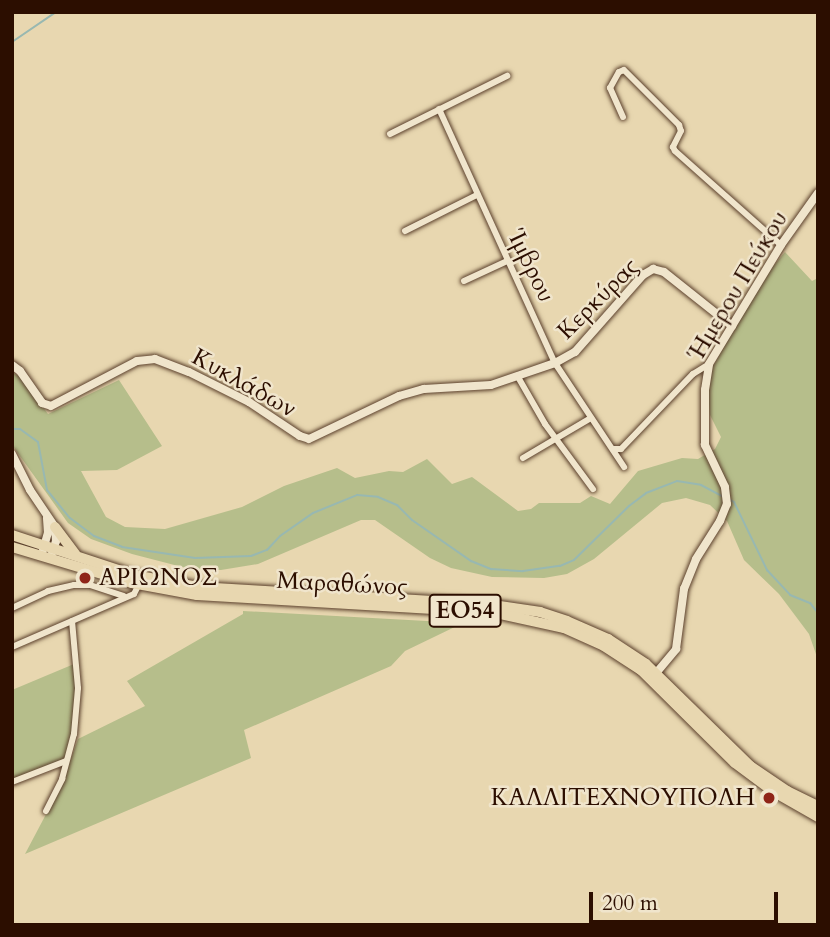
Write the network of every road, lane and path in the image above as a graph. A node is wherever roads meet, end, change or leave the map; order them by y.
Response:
1 (507, 76) dead end
2 (439, 109) junction
3 (623, 117) dead end
4 (390, 134) dead end
5 (818, 193) edge
6 (477, 195) junction
7 (405, 231) dead end
8 (780, 245) junction
9 (506, 261) junction
10 (464, 281) dead end
11 (732, 326) junction
12 (555, 363) junction
13 (709, 364) junction
14 (12, 365) edge
15 (518, 377) junction
16 (591, 418) junction
17 (557, 441) junction
18 (613, 449) junction
19 (12, 454) edge
20 (523, 458) dead end
21 (624, 467) dead end
22 (593, 489) dead end
23 (46, 515) junction
24 (55, 527) junction
25 (12, 535) edge
26 (12, 547) edge
27 (48, 552) junction
28 (75, 555) junction
29 (139, 584) junction
30 (124, 596) junction
31 (12, 608) edge
32 (72, 621) junction
33 (12, 647) edge
34 (657, 672) junction
35 (66, 761) junction
36 (12, 782) edge
37 (818, 806) edge
38 (46, 811) dead end
39 (818, 817) edge

1 - 2 street
2 - 4 street
2 - 6 street, Ίμβρου
3 - 8 street
5 - 8 street, Ήμερου Πεύκου
6 - 7 street
6 - 9 street, Ίμβρου
8 - 11 street, Ήμερου Πεύκου
9 - 10 street
9 - 12 street, Ίμβρου
11 - 12 street, Κερκύρας
11 - 13 street, Ήμερου Πεύκου
12 - 15 street, Κερκύρας
12 - 16 street, Ίμβρου
13 - 18 street
13 - 34 street, Ήμερου Πεύκου
14 - 15 street, Κυκλάδων
15 - 17 street
16 - 17 street
16 - 18 street, Ίμβρου
17 - 20 street
17 - 22 street
18 - 21 street, Ίμβρου
19 - 23 street
23 - 24 street
23 - 27 street
24 - 27 street
24 - 28 main road
25 - 27 main road, Μαραθώνος / ΕΟ54
26 - 27 main road, Μαραθώνος / ΕΟ54
27 - 28 main road, Μαραθώνος / ΕΟ54
27 - 29 main road, Μαραθώνος / ΕΟ54
28 - 34 main road, Μαραθώνος / ΕΟ54
29 - 30 street
29 - 39 main road, Μαραθώνος / ΕΟ54
30 - 31 street
30 - 32 street
32 - 33 street
32 - 35 street
34 - 37 main road, Μαραθώνος / ΕΟ54
35 - 36 street
35 - 38 street

